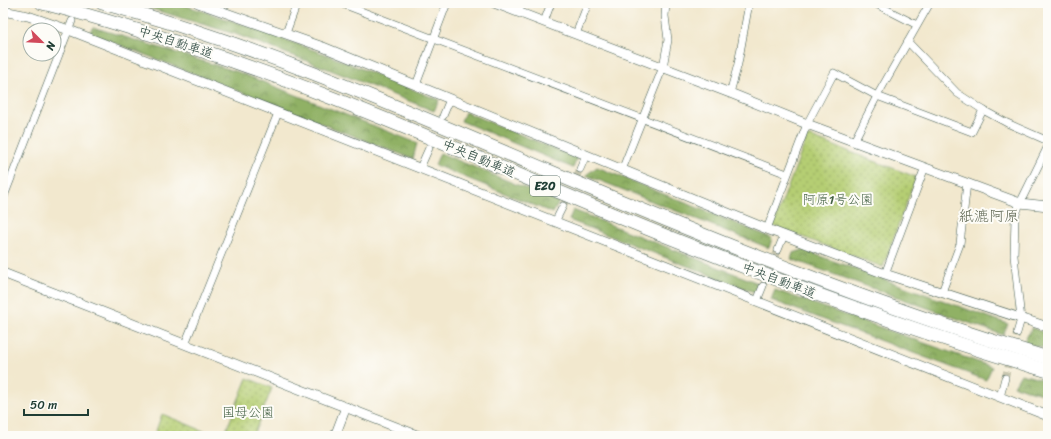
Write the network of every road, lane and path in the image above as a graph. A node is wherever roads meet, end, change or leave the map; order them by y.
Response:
1 (42, 3) edge
2 (102, 3) edge
3 (198, 3) edge
4 (297, 3) edge
5 (340, 3) edge
6 (447, 3) edge
7 (494, 3) edge
8 (522, 3) edge
9 (552, 3) edge
10 (588, 3) edge
11 (666, 3) edge
12 (749, 3) edge
13 (874, 3) edge
14 (930, 3) edge
15 (3, 10) edge
16 (518, 12) junction
17 (72, 21) dead end
18 (544, 22) junction
19 (917, 24) junction
20 (68, 30) junction
21 (286, 33) junction
22 (576, 34) junction
23 (434, 39) junction
24 (908, 42) junction
25 (663, 67) junction
26 (416, 85) junction
27 (730, 93) junction
28 (877, 96) junction
29 (450, 99) junction
30 (983, 110) junction
31 (278, 113) junction
32 (442, 116) dead end
33 (642, 118) junction
34 (807, 124) junction
35 (854, 141) junction
36 (1048, 141) edge
37 (1048, 146) edge
38 (429, 148) dead end
39 (586, 155) junction
40 (925, 167) junction
41 (420, 168) junction
42 (580, 169) tunnel mouth
43 (622, 170) junction
44 (787, 174) junction
45 (967, 183) junction
46 (3, 199) edge
47 (1020, 203) junction
48 (563, 206) tunnel mouth
49 (1048, 206) edge
50 (555, 222) junction
51 (767, 229) junction
52 (784, 235) junction
53 (778, 250) tunnel mouth
54 (3, 273) edge
55 (885, 274) junction
56 (763, 286) tunnel mouth
57 (942, 292) junction
58 (757, 301) junction
59 (1021, 319) junction
60 (1048, 327) edge
61 (1017, 333) tunnel mouth
62 (185, 344) junction
63 (1048, 358) edge
64 (1048, 371) edge
65 (1005, 378) tunnel mouth
66 (1000, 397) junction
67 (346, 407) junction
68 (1048, 416) edge
69 (334, 436) edge
70 (420, 436) edge

1 - 64 highway, 中央自動車道 / E20
2 - 63 highway, 中央自動車道 / E20
3 - 21 street
4 - 21 street
5 - 23 street
6 - 23 street
7 - 16 street
8 - 16 street
9 - 18 street
10 - 22 street
11 - 25 street
12 - 27 street
13 - 19 street
14 - 19 street
15 - 20 street
16 - 18 street
17 - 20 street
18 - 22 street
19 - 24 street
20 - 31 street
20 - 46 street
21 - 26 street
22 - 25 street
23 - 26 street
23 - 33 street
24 - 28 street
24 - 30 street
25 - 27 street
25 - 33 street
26 - 29 street
27 - 34 street
28 - 30 street
28 - 34 street
28 - 35 street
29 - 32 street
29 - 39 street
30 - 36 street
31 - 41 street
31 - 62 street
33 - 43 street
33 - 44 street
34 - 35 street
34 - 44 street
35 - 40 street
37 - 47 street
38 - 41 street
39 - 42 street
39 - 43 street
40 - 45 street
40 - 55 street
41 - 50 street
43 - 51 street
44 - 51 street
45 - 47 street
45 - 57 street
47 - 49 street
47 - 59 street
48 - 50 street
50 - 58 street
51 - 52 street
52 - 53 street
52 - 55 street
54 - 62 street
55 - 57 street
56 - 58 street
57 - 59 street
58 - 66 street
59 - 60 street
59 - 61 street
62 - 67 street
65 - 66 street
66 - 68 street
67 - 69 street
67 - 70 street

